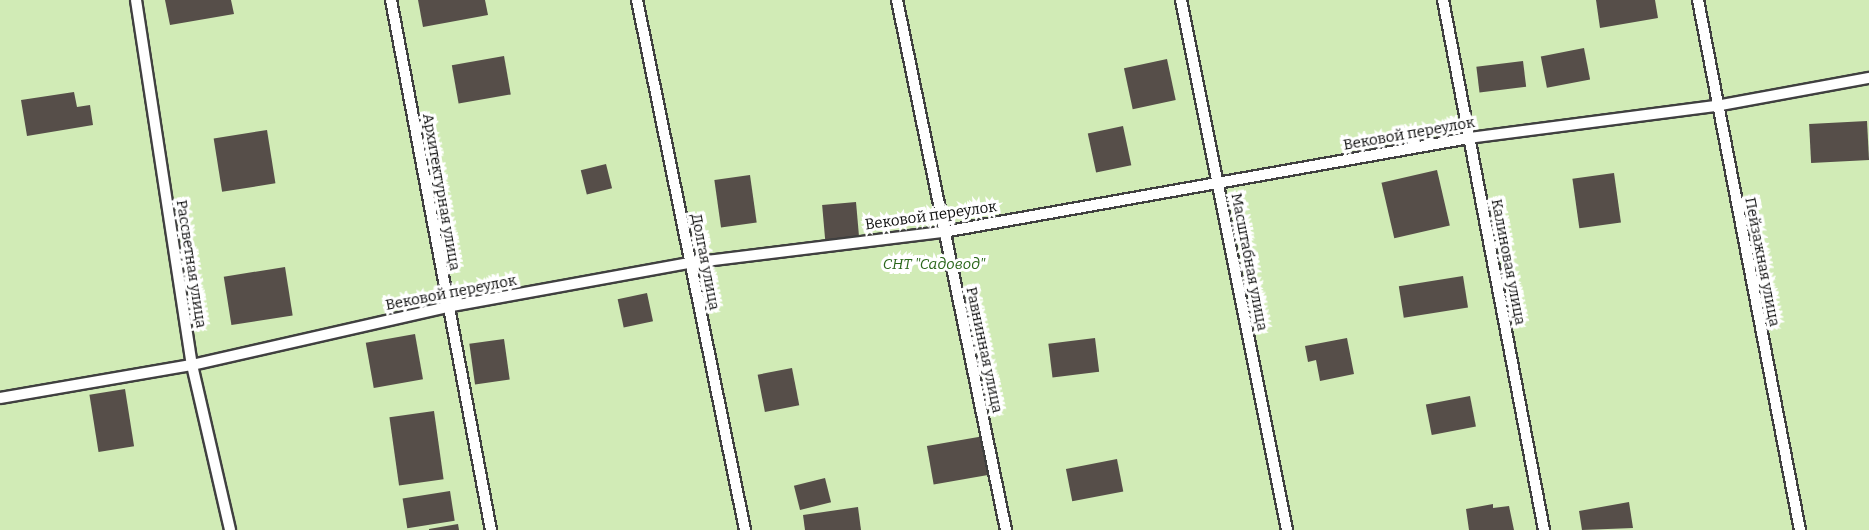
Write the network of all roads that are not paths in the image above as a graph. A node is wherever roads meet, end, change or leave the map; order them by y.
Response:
1 (136, 0) edge
2 (391, 0) edge
3 (637, 0) edge
4 (897, 0) edge
5 (1181, 0) edge
6 (1443, 0) edge
7 (1698, 0) edge
8 (1869, 78) edge
9 (1716, 106) junction
10 (1469, 138) junction
11 (1219, 184) junction
12 (943, 232) junction
13 (690, 263) junction
14 (447, 307) junction
15 (192, 365) junction
16 (0, 398) edge
17 (230, 530) edge
18 (491, 530) edge
19 (745, 530) edge
20 (1006, 530) edge
21 (1287, 530) edge
22 (1544, 530) edge
23 (1800, 530) edge

1 - 15 lane, Рассветная улица
2 - 14 lane, Архитектурная улица
3 - 13 lane, Долгая улица
4 - 12 lane, Равнинная улица
5 - 11 lane, Масштабная улица
6 - 10 lane, Калиновая улица
7 - 9 lane, Пейзажная улица
8 - 9 lane, Вековой переулок
9 - 10 lane, Вековой переулок
9 - 23 lane, Пейзажная улица
10 - 11 lane, Вековой переулок
10 - 22 lane, Калиновая улица
11 - 12 lane, Вековой переулок
11 - 21 lane, Масштабная улица
12 - 13 lane, Вековой переулок
12 - 20 lane, Равнинная улица
13 - 14 lane, Вековой переулок
13 - 19 lane, Долгая улица
14 - 15 lane, Вековой переулок
14 - 18 lane, Архитектурная улица
15 - 16 lane, Вековой переулок
15 - 17 lane, Рассветная улица

